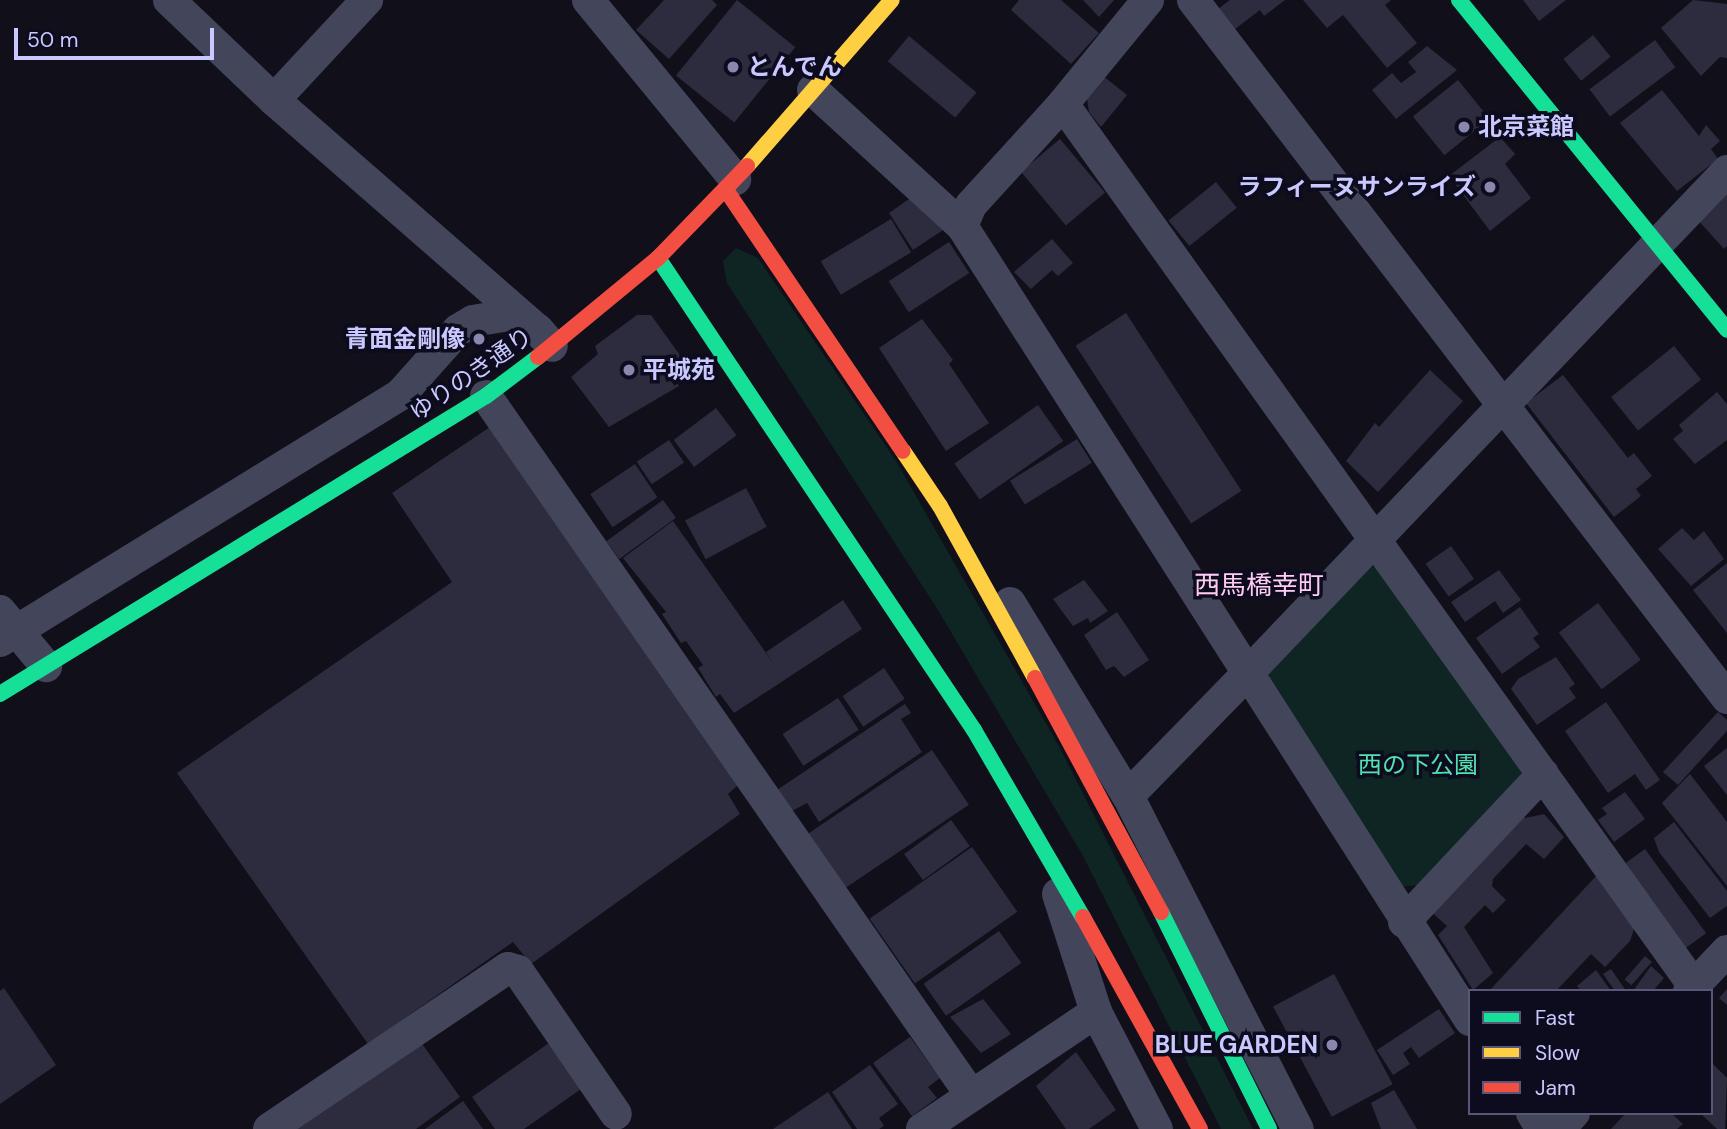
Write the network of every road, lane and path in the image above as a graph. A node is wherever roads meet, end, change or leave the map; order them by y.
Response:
1 (169, 0) edge
2 (366, 0) edge
3 (588, 0) edge
4 (892, 0) edge
5 (1148, 0) edge
6 (1193, 0) edge
7 (1459, 0) edge
8 (813, 90) junction
9 (274, 100) junction
10 (1063, 104) junction
11 (1727, 170) edge
12 (731, 184) junction
13 (962, 226) junction
14 (1657, 244) junction
15 (658, 258) junction
16 (515, 314) junction
17 (1727, 330) edge
18 (552, 346) junction
19 (486, 396) junction
20 (1503, 405) junction
21 (940, 506) junction
22 (1375, 540) junction
23 (6, 628) edge
24 (46, 666) junction
25 (1248, 673) junction
26 (0, 694) edge
27 (1727, 698) edge
28 (1543, 774) junction
29 (1128, 796) junction
30 (1040, 839) junction
31 (1404, 922) junction
32 (1727, 951) edge
33 (1691, 988) edge
34 (1096, 1012) junction
35 (1468, 1017) edge
36 (971, 1095) junction
37 (1572, 1115) edge
38 (612, 1124) edge
39 (269, 1129) edge
40 (922, 1129) edge
41 (1157, 1129) edge
42 (1200, 1129) edge
43 (1269, 1129) edge
44 (1298, 1129) edge
45 (1559, 1129) edge

1 - 9 street
2 - 9 street
3 - 12 street
4 - 8 street, ゆりのき通り
5 - 10 street
6 - 20 street
7 - 14 street
8 - 12 street, ゆりのき通り
8 - 13 street
9 - 16 street
10 - 13 street
10 - 22 street
11 - 14 street
12 - 15 street, ゆりのき通り
12 - 21 street
13 - 25 street
14 - 17 street
14 - 20 street
15 - 18 street, ゆりのき通り
15 - 30 street
16 - 18 street
16 - 23 street
18 - 19 street, ゆりのき通り
19 - 24 street, ゆりのき通り
19 - 36 street
20 - 22 street
20 - 27 street
21 - 29 street
21 - 43 street
22 - 25 street
22 - 28 street
23 - 24 street
24 - 26 street, ゆりのき通り
25 - 29 street
25 - 31 street
28 - 31 street
28 - 33 street
29 - 44 street
30 - 34 street
30 - 42 street
31 - 35 street
32 - 33 street
34 - 36 street
34 - 41 street
36 - 40 street
37 - 45 street
38 - 39 street

